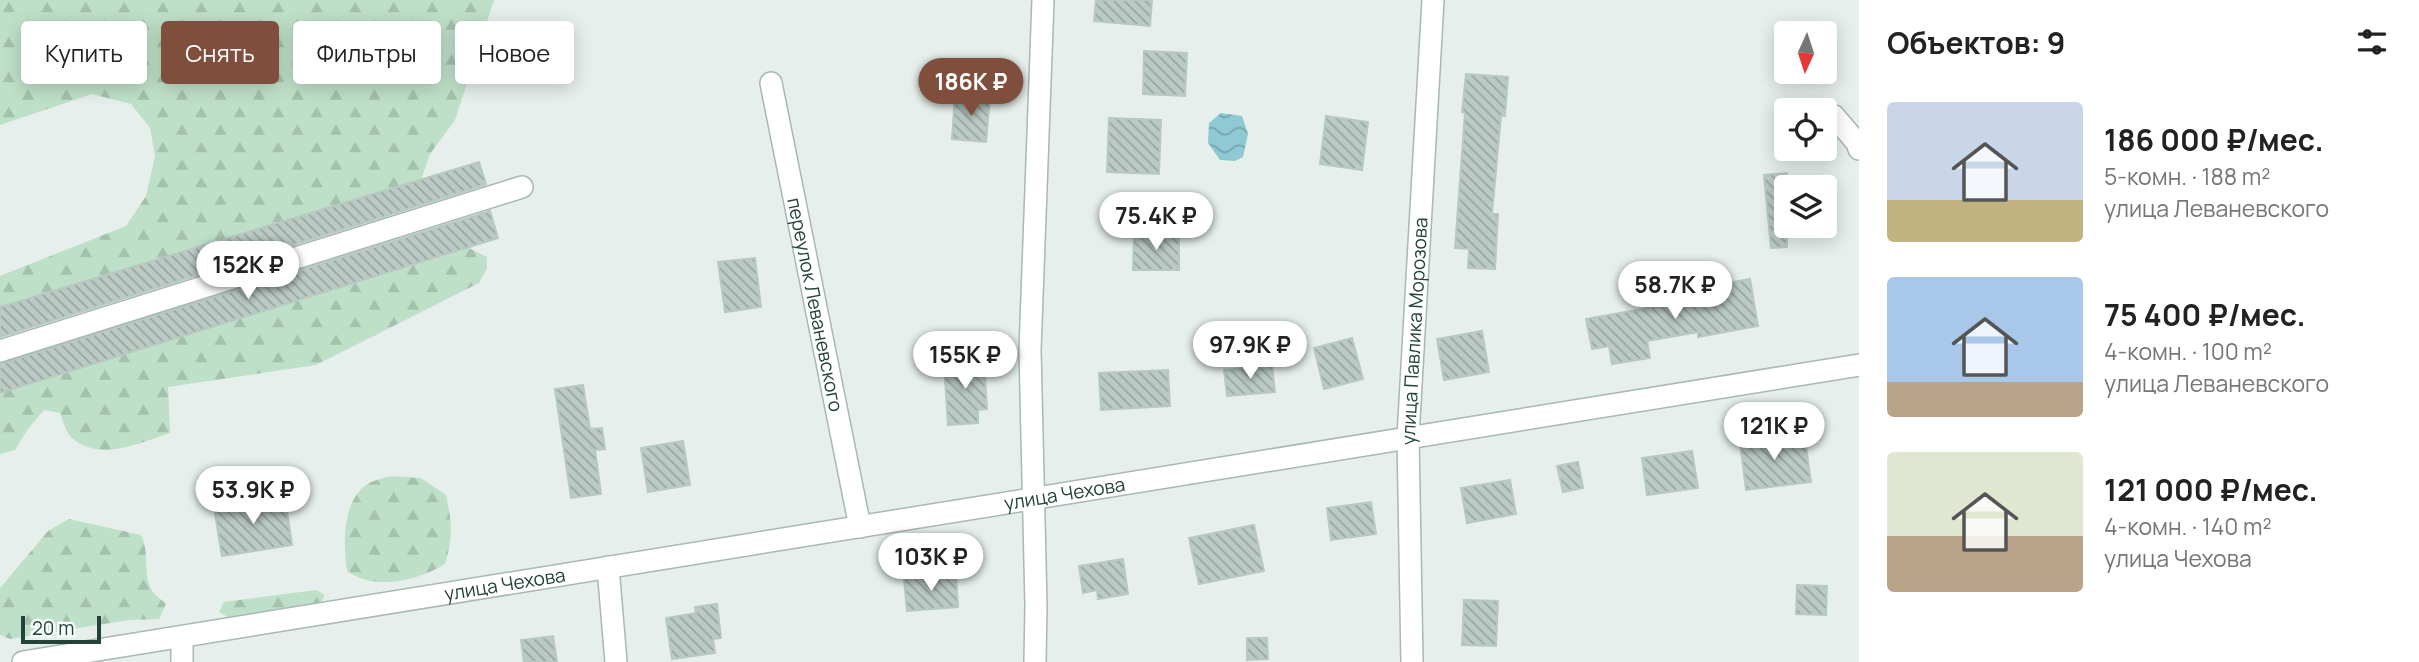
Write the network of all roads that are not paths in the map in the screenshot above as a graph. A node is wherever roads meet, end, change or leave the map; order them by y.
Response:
1 (1043, 0) edge
2 (1433, 0) edge
3 (771, 83) dead end
4 (1837, 119) edge
5 (1859, 149) edge
6 (522, 187) dead end
7 (0, 351) edge
8 (1859, 365) edge
9 (1408, 437) junction
10 (1033, 498) junction
11 (860, 527) junction
12 (608, 567) junction
13 (182, 638) junction
14 (23, 662) edge
15 (182, 662) edge
16 (616, 662) edge
17 (1035, 662) edge
18 (1412, 662) edge

1 - 10 street
2 - 9 street, улица Павлика Морозова
3 - 11 street, переулок Леваневского
4 - 5 street
6 - 7 street
8 - 9 street, улица Чехова
9 - 10 street, улица Чехова
9 - 18 street, улица Павлика Морозова
10 - 11 street, улица Чехова
10 - 17 street
11 - 12 street, улица Чехова
12 - 13 street, улица Чехова
12 - 16 street
13 - 14 street, улица Чехова
13 - 15 street

